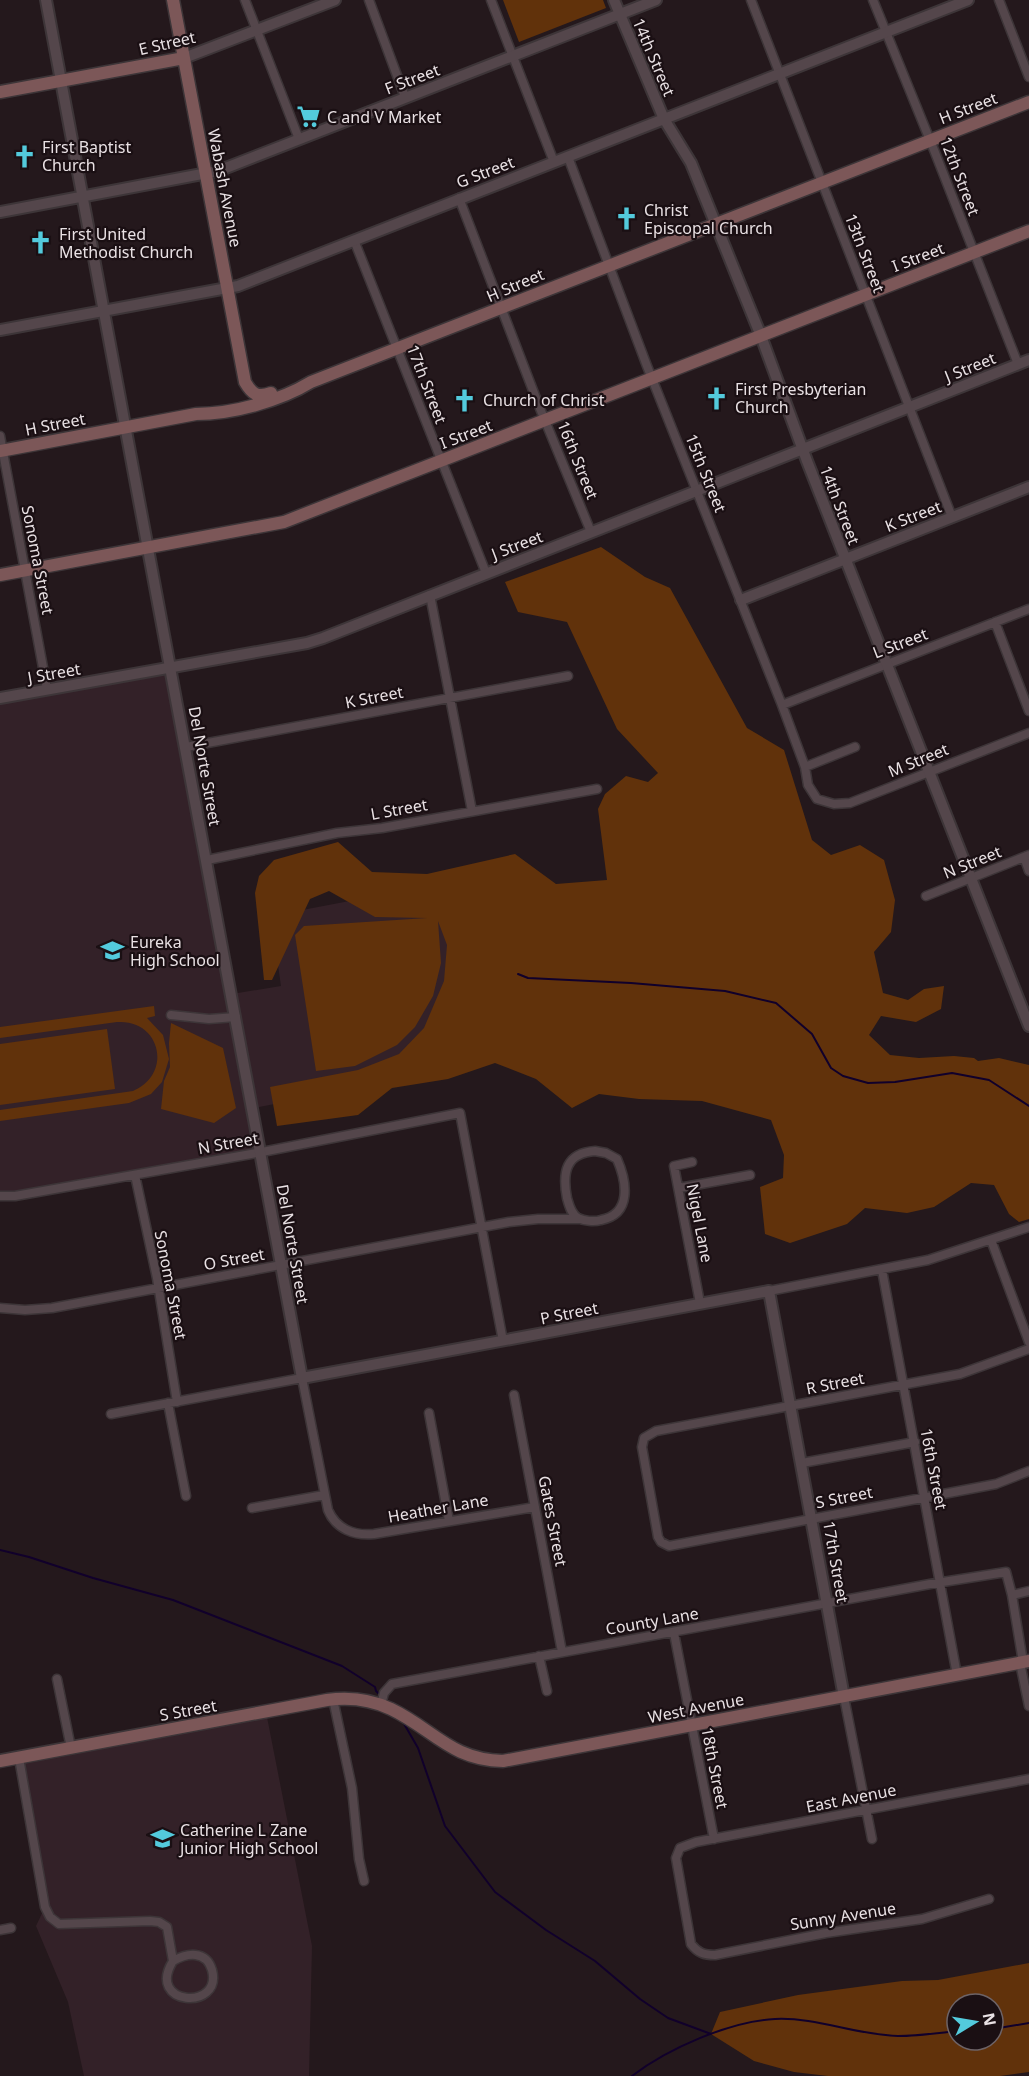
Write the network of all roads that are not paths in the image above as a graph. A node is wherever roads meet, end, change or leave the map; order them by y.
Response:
1 (46, 0) edge
2 (173, 0) edge
3 (245, 0) edge
4 (335, 0) edge
5 (369, 0) edge
6 (491, 0) edge
7 (614, 0) edge
8 (656, 0) edge
9 (751, 0) edge
10 (873, 0) edge
11 (968, 0) edge
12 (999, 0) edge
13 (619, 15) junction
14 (257, 32) junction
15 (885, 32) junction
16 (513, 56) junction
17 (184, 58) junction
18 (779, 74) junction
19 (1029, 76) edge
20 (60, 81) junction
21 (0, 92) edge
22 (405, 97) junction
23 (1029, 102) edge
24 (664, 119) junction
25 (299, 139) junction
26 (930, 140) junction
27 (568, 157) junction
28 (554, 162) junction
29 (206, 173) junction
30 (822, 182) junction
31 (81, 197) junction
32 (459, 198) junction
33 (0, 212) edge
34 (715, 225) junction
35 (1029, 231) edge
36 (354, 240) junction
37 (974, 252) junction
38 (609, 265) junction
39 (228, 288) junction
40 (865, 295) junction
41 (502, 309) junction
42 (102, 311) junction
43 (0, 330) edge
44 (760, 336) junction
45 (398, 349) junction
46 (1029, 360) edge
47 (1018, 364) junction
48 (653, 379) junction
49 (245, 382) junction
50 (311, 382) junction
51 (909, 407) junction
52 (196, 414) junction
53 (546, 421) junction
54 (125, 428) junction
55 (0, 436) edge
56 (802, 449) junction
57 (1, 451) edge
58 (441, 461) junction
59 (1029, 487) edge
60 (698, 491) junction
61 (952, 517) junction
62 (591, 532) junction
63 (149, 547) junction
64 (845, 558) junction
65 (25, 570) junction
66 (486, 573) junction
67 (0, 575) edge
68 (430, 595) junction
69 (741, 600) junction
70 (1029, 609) edge
71 (995, 622) junction
72 (886, 664) junction
73 (171, 668) junction
74 (568, 676) dead end
75 (47, 689) junction
76 (0, 698) edge
77 (450, 698) junction
78 (782, 705) junction
79 (1029, 711) edge
80 (1029, 733) edge
81 (186, 747) junction
82 (855, 747) dead end
83 (806, 767) junction
84 (928, 772) junction
85 (597, 789) dead end
86 (817, 799) joint
87 (472, 811) junction
88 (1026, 856) edge
89 (207, 860) junction
90 (1029, 871) edge
91 (972, 879) junction
92 (926, 896) dead end
93 (171, 1015) dead end
94 (236, 1017) junction
95 (1029, 1026) edge
96 (262, 1152) junction
97 (692, 1162) dead end
98 (135, 1175) junction
99 (750, 1175) dead end
100 (679, 1188) junction
101 (0, 1196) edge
102 (579, 1219) junction
103 (1029, 1227) edge
104 (483, 1228) junction
105 (990, 1240) junction
106 (282, 1266) junction
107 (882, 1270) junction
108 (159, 1288) junction
109 (769, 1291) junction
110 (700, 1303) junction
111 (0, 1308) edge
112 (503, 1341) junction
113 (1029, 1342) edge
114 (1029, 1349) edge
115 (302, 1378) junction
116 (903, 1386) junction
117 (514, 1395) dead end
118 (172, 1402) junction
119 (792, 1407) junction
120 (429, 1413) dead end
121 (111, 1414) dead end
122 (915, 1442) junction
123 (802, 1463) junction
124 (1029, 1471) edge
125 (324, 1495) junction
126 (186, 1496) dead end
127 (924, 1498) junction
128 (535, 1507) junction
129 (252, 1508) dead end
130 (813, 1520) junction
131 (449, 1521) junction
132 (347, 1530) joint
133 (663, 1544) joint
134 (940, 1582) junction
135 (1029, 1592) edge
136 (1012, 1595) junction
137 (828, 1603) junction
138 (674, 1633) junction
139 (562, 1652) junction
140 (539, 1656) junction
141 (1024, 1662) edge
142 (957, 1675) junction
143 (57, 1678) dead end
144 (547, 1691) dead end
145 (844, 1697) junction
146 (333, 1699) junction
147 (381, 1705) junction
148 (1029, 1706) edge
149 (692, 1726) junction
150 (71, 1748) junction
151 (19, 1758) junction
152 (0, 1761) edge
153 (1029, 1779) edge
154 (867, 1810) junction
155 (714, 1839) junction
156 (872, 1839) dead end
157 (364, 1881) dead end
158 (989, 1899) dead end
159 (11, 1928) dead end
160 (0, 1930) edge
161 (700, 1953) joint
162 (173, 1961) junction

1 - 20 street, Del Norte Street
2 - 17 main road, Wabash Avenue
3 - 14 street
4 - 14 street, E Street
5 - 22 street
6 - 16 street
7 - 13 street, 14th Street
8 - 13 street, F Street
9 - 18 street, 13th Street
10 - 15 street, 12th Street
11 - 15 street, G Street
12 - 19 street
13 - 16 street, F Street
13 - 24 street, 14th Street
14 - 17 street, E Street
14 - 25 street
15 - 18 street, G Street
15 - 26 street, 12th Street
16 - 22 street, F Street
16 - 28 street
17 - 20 main road, E Street
17 - 29 main road, Wabash Avenue
18 - 24 street, G Street
18 - 30 street, 13th Street
20 - 21 main road, E Street
20 - 31 street, Del Norte Street
22 - 25 street, F Street
23 - 26 main road, H Street
24 - 27 street, G Street
24 - 34 street, 14th Street
25 - 29 street, F Street
26 - 30 main road, H Street
26 - 37 street, 12th Street
27 - 28 street, G Street
27 - 38 street, 15th Street
28 - 32 street, G Street
29 - 31 street, F Street
29 - 39 main road, Wabash Avenue
30 - 34 main road, H Street
30 - 40 street, 13th Street
31 - 33 street, F Street
31 - 42 street, Del Norte Street
32 - 36 street, G Street
32 - 41 street, 16th Street
34 - 38 main road, H Street
34 - 44 street, 14th Street
35 - 37 main road, I Street
36 - 39 street, G Street
36 - 45 street, 17th Street
37 - 40 main road, I Street
37 - 47 street, 12th Street
38 - 41 main road, H Street
38 - 48 street, 15th Street
39 - 42 street, G Street
39 - 49 main road, Wabash Avenue
40 - 44 main road, I Street
40 - 51 street, 13th Street
41 - 45 main road, H Street
41 - 53 street, 16th Street
42 - 43 street, G Street
42 - 54 street, Del Norte Street
44 - 48 main road, I Street
44 - 56 street, 14th Street
45 - 50 main road, H Street
45 - 58 street, 17th Street
46 - 47 street, J Street
47 - 51 street, J Street
48 - 53 main road, I Street
48 - 60 street, 15th Street
49 - 50 main road
49 - 52 main road, Wabash Avenue
50 - 52 main road, H Street
51 - 56 street, J Street
51 - 61 street, 13th Street
52 - 54 main road, H Street
53 - 58 main road, I Street
53 - 62 street, 16th Street
54 - 57 main road, H Street
54 - 63 street, Del Norte Street
55 - 57 street, Sonoma Street
56 - 60 street, J Street
56 - 64 street, 14th Street
57 - 65 street, Sonoma Street
58 - 63 main road, I Street
58 - 66 street, 17th Street
59 - 61 street, K Street
60 - 62 street, J Street
60 - 69 street, 15th Street
61 - 64 street, K Street
62 - 66 street, J Street
63 - 65 main road, I Street
63 - 73 street, Del Norte Street
64 - 69 street, K Street
64 - 72 street, 14th Street
65 - 67 main road, I Street
65 - 75 street, Sonoma Street
66 - 68 street, J Street
68 - 73 street, J Street
68 - 77 street
69 - 78 street, 15th Street
70 - 71 street, L Street
71 - 72 street, L Street
71 - 79 street
72 - 78 street, L Street
72 - 84 street, 14th Street
73 - 75 street, J Street
73 - 81 street, Del Norte Street
74 - 77 street, K Street
75 - 76 street, J Street
77 - 81 street, K Street
77 - 87 street
78 - 83 street, 15th Street
80 - 84 street, M Street
81 - 89 street, Del Norte Street
82 - 83 street
83 - 86 street, 15th Street
84 - 86 street, M Street
84 - 91 street, 14th Street
85 - 87 street, L Street
87 - 89 street, L Street
88 - 90 street
88 - 91 street, N Street
89 - 94 street, Del Norte Street
91 - 92 street, N Street
91 - 95 street, 14th Street
93 - 94 street
94 - 96 street, Del Norte Street
96 - 98 street, N Street
96 - 104 street, N Street
96 - 106 street, Del Norte Street
97 - 100 street, Nigel Lane
98 - 101 street, N Street
98 - 108 street, Sonoma Street
99 - 100 street
100 - 110 street, Nigel Lane
102 - 102 street
102 - 104 street, O Street
103 - 105 street, P Street
104 - 106 street, O Street
104 - 112 street
105 - 107 street, P Street
105 - 113 street
106 - 108 street, O Street
106 - 115 street, Del Norte Street
107 - 109 street, P Street
107 - 116 street, 16th Street
108 - 111 street, O Street
108 - 118 street, Sonoma Street
109 - 110 street, P Street
109 - 119 street, 17th Street
110 - 112 street, P Street
112 - 115 street, P Street
114 - 116 street, R Street
115 - 118 street, P Street
115 - 125 street, Del Norte Street
116 - 119 street, R Street
116 - 122 street, 16th Street
117 - 128 street, Gates Street
118 - 121 street, P Street
118 - 126 street, Sonoma Street
119 - 123 street, 17th Street
119 - 133 street, R Street
120 - 131 street
122 - 123 street
122 - 127 street, 16th Street
123 - 130 street, 17th Street
124 - 127 street, S Street
125 - 129 street
125 - 132 street, Del Norte Street
127 - 130 street, S Street
127 - 134 street, 16th Street
128 - 131 street, Heather Lane
128 - 139 street, Gates Street
130 - 133 street, S Street
130 - 137 street, 17th Street
131 - 132 street, Heather Lane
134 - 136 street, County Lane
134 - 137 street, County Lane
134 - 142 street, 16th Street
135 - 136 street
136 - 141 street
137 - 138 street, County Lane
137 - 145 street, 17th Street
138 - 139 street, County Lane
138 - 149 street, 18th Street
139 - 140 street, County Lane
140 - 144 street
140 - 147 street, County Lane
141 - 142 main road, West Avenue
141 - 148 street
142 - 145 main road, West Avenue
143 - 150 street
145 - 149 main road, West Avenue
145 - 154 street, 17th Street
146 - 147 main road, S Street
146 - 150 main road, S Street
146 - 157 street
147 - 149 main road, West Avenue
149 - 155 street, 18th Street
150 - 151 main road, S Street
151 - 152 main road, S Street
151 - 162 street
153 - 154 street, East Avenue
154 - 155 street, East Avenue
154 - 156 street, 17th Street
155 - 161 street, East Avenue
158 - 161 street, Sunny Avenue
159 - 160 street
162 - 162 street

